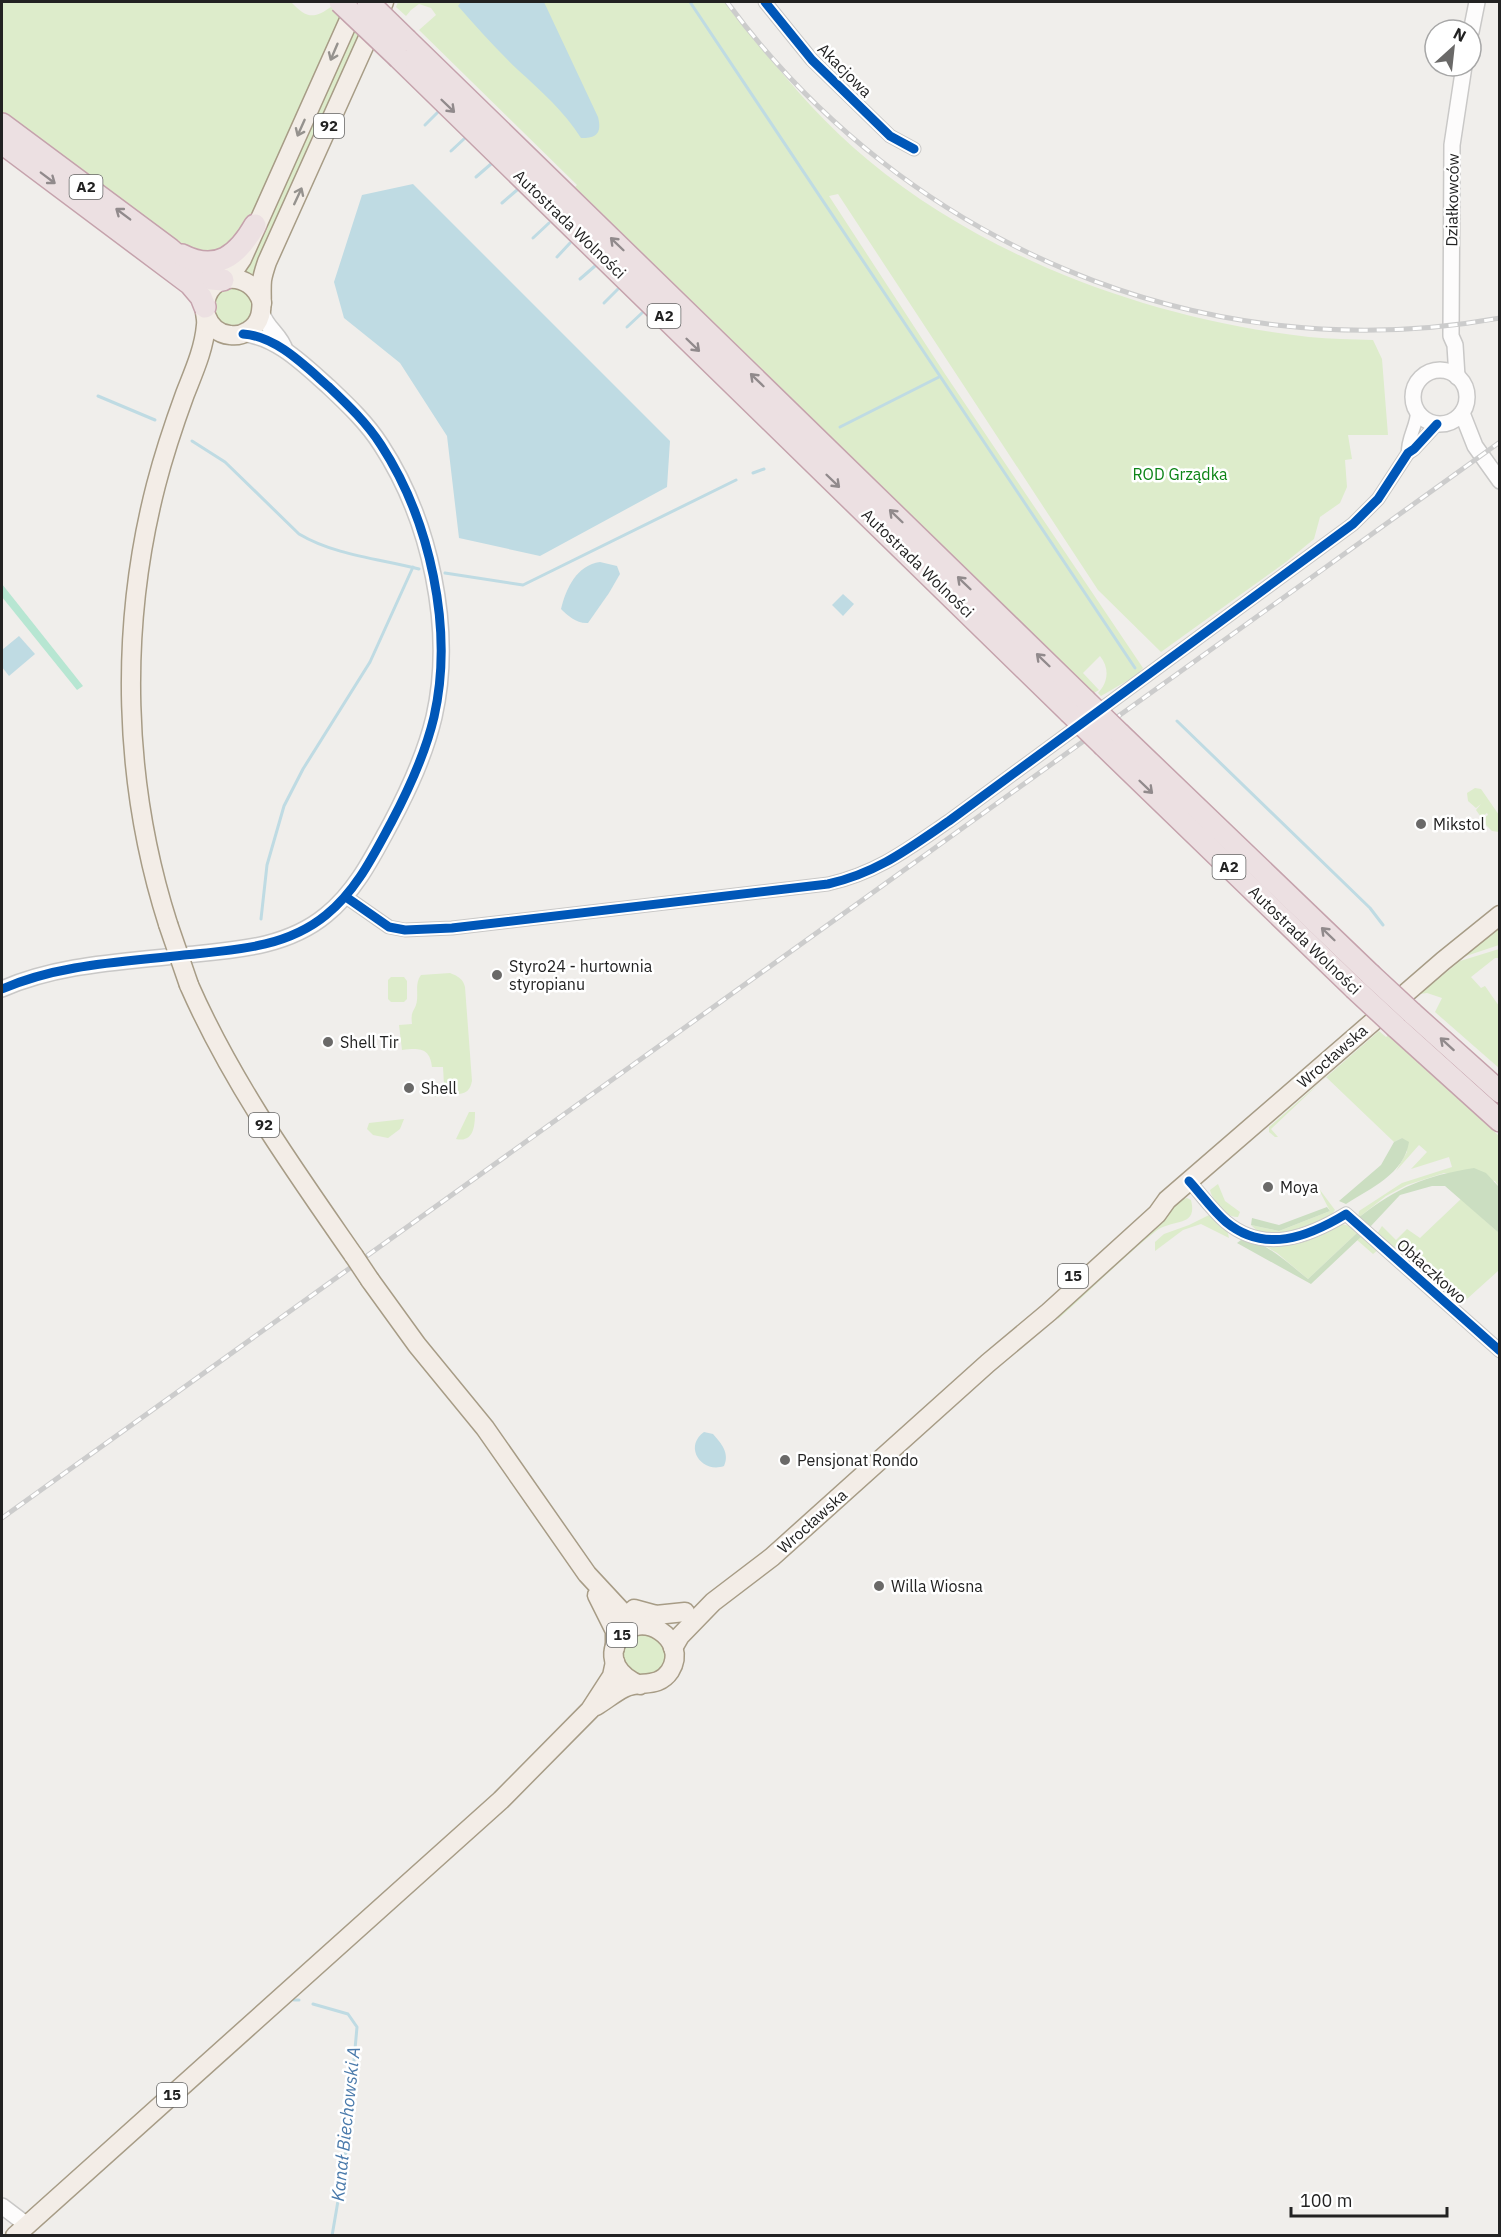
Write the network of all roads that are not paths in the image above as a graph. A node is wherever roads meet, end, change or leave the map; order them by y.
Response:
1 (340, 2) edge
2 (357, 2) edge
3 (368, 2) edge
4 (384, 2) edge
5 (765, 2) edge
6 (1478, 2) edge
7 (1474, 18) edge
8 (403, 49) junction
9 (1462, 78) edge
10 (2, 124) edge
11 (2, 143) edge
12 (914, 149) dead end
13 (255, 225) junction
14 (170, 249) junction
15 (226, 279) junction
16 (262, 308) junction
17 (205, 311) junction
18 (235, 335) junction
19 (1451, 336) junction
20 (285, 350) junction
21 (198, 361) junction
22 (1436, 370) junction
23 (1457, 377) junction
24 (1417, 411) junction
25 (1462, 413) junction
26 (1442, 424) junction
27 (1475, 446) junction
28 (1408, 453) junction
29 (1500, 480) edge
30 (346, 897) junction
31 (1500, 915) edge
32 (1362, 981) junction
33 (3, 985) edge
34 (1500, 1092) edge
35 (1500, 1121) edge
36 (1189, 1180) junction
37 (1500, 1351) edge
38 (587, 1574) junction
39 (713, 1602) junction
40 (685, 1612) junction
41 (650, 1626) junction
42 (673, 1648) junction
43 (615, 1655) junction
44 (640, 1684) junction
45 (590, 1710) junction
46 (2, 2206) edge
47 (21, 2230) edge

1 - 8 highway, Autostrada Wolności / A2, bridge
2 -> 13 main road, 92
3 - 8 highway, Autostrada Wolności / A2, bridge
16 -> 4 main road, 92
5 - 12 street, Akacjowa
6 - 7 street
8 - 32 highway, Autostrada Wolności / A2, bridge
9 - 19 street, Działkowców
14 -> 10 highway, A2
11 -> 17 highway, A2
13 - 14 highway, A2
13 - 15 main road, 92
14 - 15 highway, A2
15 - 16 main road
15 - 17 main road, 92
16 - 18 main road, 92
16 - 20 street
17 - 18 main road
17 - 21 main road, 92
18 - 20 street
18 - 21 main road, 92
19 - 22 street, Działkowców
19 - 23 street, Działkowców
20 - 30 street
21 - 38 main road, 92, bridge
22 - 23 street
22 - 24 street
23 - 25 street
24 - 26 street
24 - 28 street
25 - 26 street
25 - 27 street
26 - 27 street
26 - 28 street
27 - 29 street
28 - 30 street
30 - 33 street
31 - 36 main road, Wrocławska / 15
34 -> 32 highway, Autostrada Wolności / A2, bridge
32 - 35 highway, Autostrada Wolności / A2, bridge
36 - 37 street, Obłaczkowo
36 - 39 main road, Wrocławska / 15
38 - 40 main road, 92
38 - 41 main road, 92
38 - 43 main road, 92
39 - 40 main road, Wrocławska / 15
39 - 42 main road, Wrocławska / 15
40 - 41 main road, Wrocławska / 15
41 - 42 main road, 15
41 - 43 main road, 15
42 - 44 main road, 15
43 - 44 main road, 15
43 - 45 main road, 15
44 - 45 main road, 15
45 - 47 main road, 15
46 - 47 street

